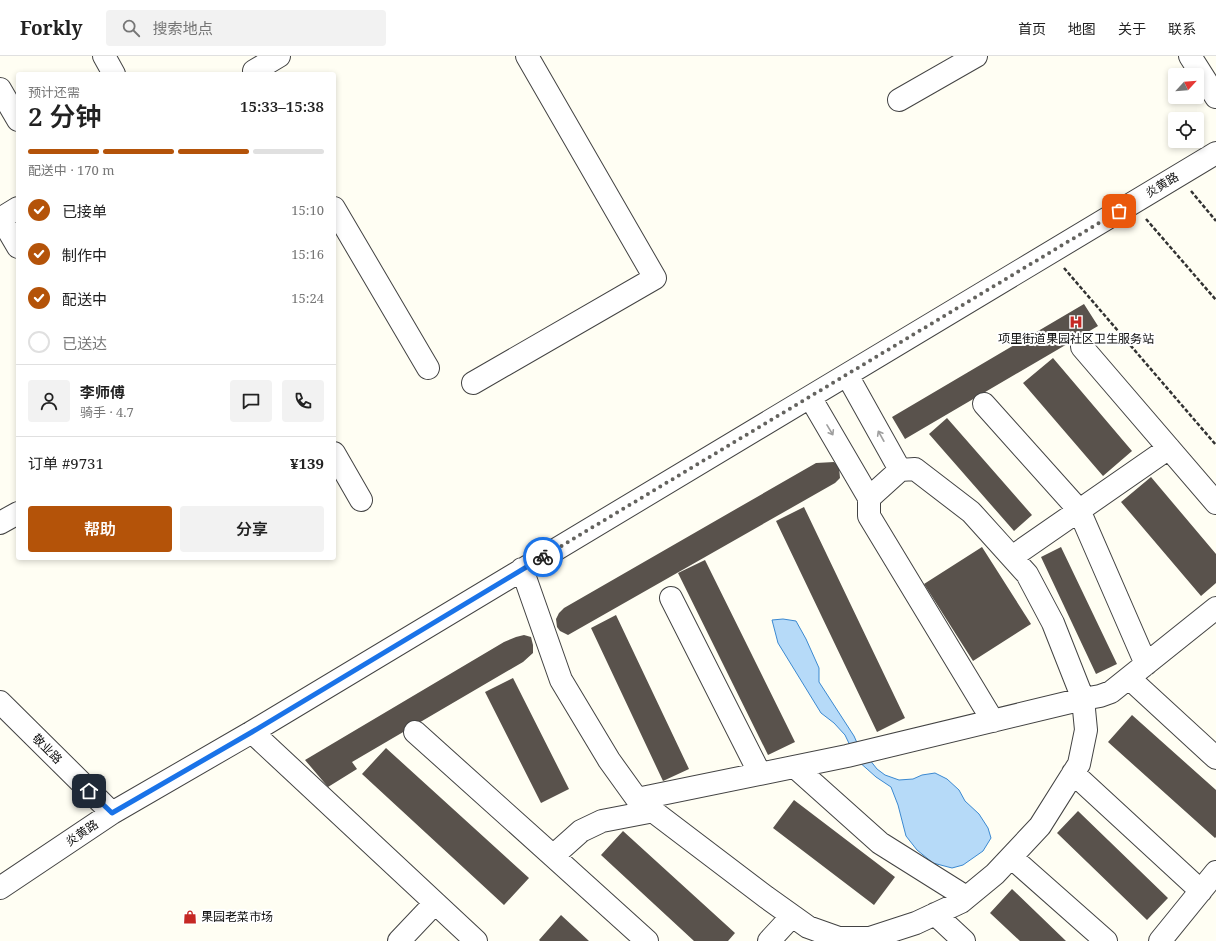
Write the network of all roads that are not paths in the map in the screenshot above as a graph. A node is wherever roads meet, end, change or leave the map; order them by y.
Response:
1 (104, 56) edge
2 (279, 56) edge
3 (527, 56) edge
4 (976, 56) edge
5 (1190, 56) edge
6 (251, 67) edge
7 (113, 72) edge
8 (0, 89) edge
9 (1216, 97) edge
10 (899, 100) dead end
11 (16, 117) edge
12 (1216, 153) edge
13 (336, 211) edge
14 (6, 215) edge
15 (16, 242) edge
16 (1082, 347) dead end
17 (428, 368) dead end
18 (847, 375) junction
19 (473, 383) dead end
20 (810, 397) junction
21 (984, 404) dead end
22 (1169, 448) junction
23 (336, 456) edge
24 (900, 470) junction
25 (869, 498) junction
26 (361, 500) dead end
27 (1216, 503) edge
28 (1079, 510) junction
29 (16, 513) edge
30 (0, 523) edge
31 (1012, 557) junction
32 (522, 570) junction
33 (670, 598) dead end
34 (1216, 608) edge
35 (1146, 664) junction
36 (1129, 678) junction
37 (1083, 699) junction
38 (0, 702) edge
39 (993, 720) junction
40 (252, 732) junction
41 (415, 732) dead end
42 (1216, 758) edge
43 (795, 767) junction
44 (1073, 773) junction
45 (760, 774) junction
46 (646, 805) junction
47 (112, 813) junction
48 (554, 856) junction
49 (1011, 857) junction
50 (1216, 872) edge
51 (0, 888) edge
52 (1201, 891) junction
53 (966, 898) junction
54 (435, 903) junction
55 (935, 914) junction
56 (808, 928) edge
57 (399, 941) edge
58 (476, 941) edge
59 (647, 941) edge
60 (769, 941) edge
61 (964, 941) edge
62 (1106, 941) edge
63 (1160, 941) edge

1 - 7 street
2 - 6 street
3 - 19 street
4 - 10 street
5 - 9 street
8 - 11 street
12 - 18 street, 炎黄路
13 - 17 street
14 - 15 street
16 - 22 street
18 - 20 street, 炎黄路
24 -> 18 street
20 -> 25 street
20 - 32 street, 炎黄路
21 - 28 street
22 - 27 street
22 - 28 street
23 - 26 street
24 - 25 street
24 - 31 street
25 - 39 street
28 - 31 street
28 - 35 street
29 - 30 street
31 - 37 street
32 - 40 street, 炎黄路
32 - 46 street
33 - 45 street
34 - 35 street
35 - 36 street
36 - 37 street
36 - 42 street
37 - 39 street
37 - 44 street
38 - 47 street, 敬业路
39 - 43 street
40 - 47 street, 炎黄路
40 - 54 street
41 - 48 street
43 - 45 street
43 - 53 street
44 - 49 street
44 - 52 street
45 - 46 street
46 - 48 street
46 - 56 street
47 - 51 street, 炎黄路
48 - 59 street
49 - 53 street
49 - 62 street
50 - 52 street
52 - 63 street
53 - 55 street
54 - 57 street
54 - 58 street
55 - 56 street
55 - 61 street
56 - 60 street

